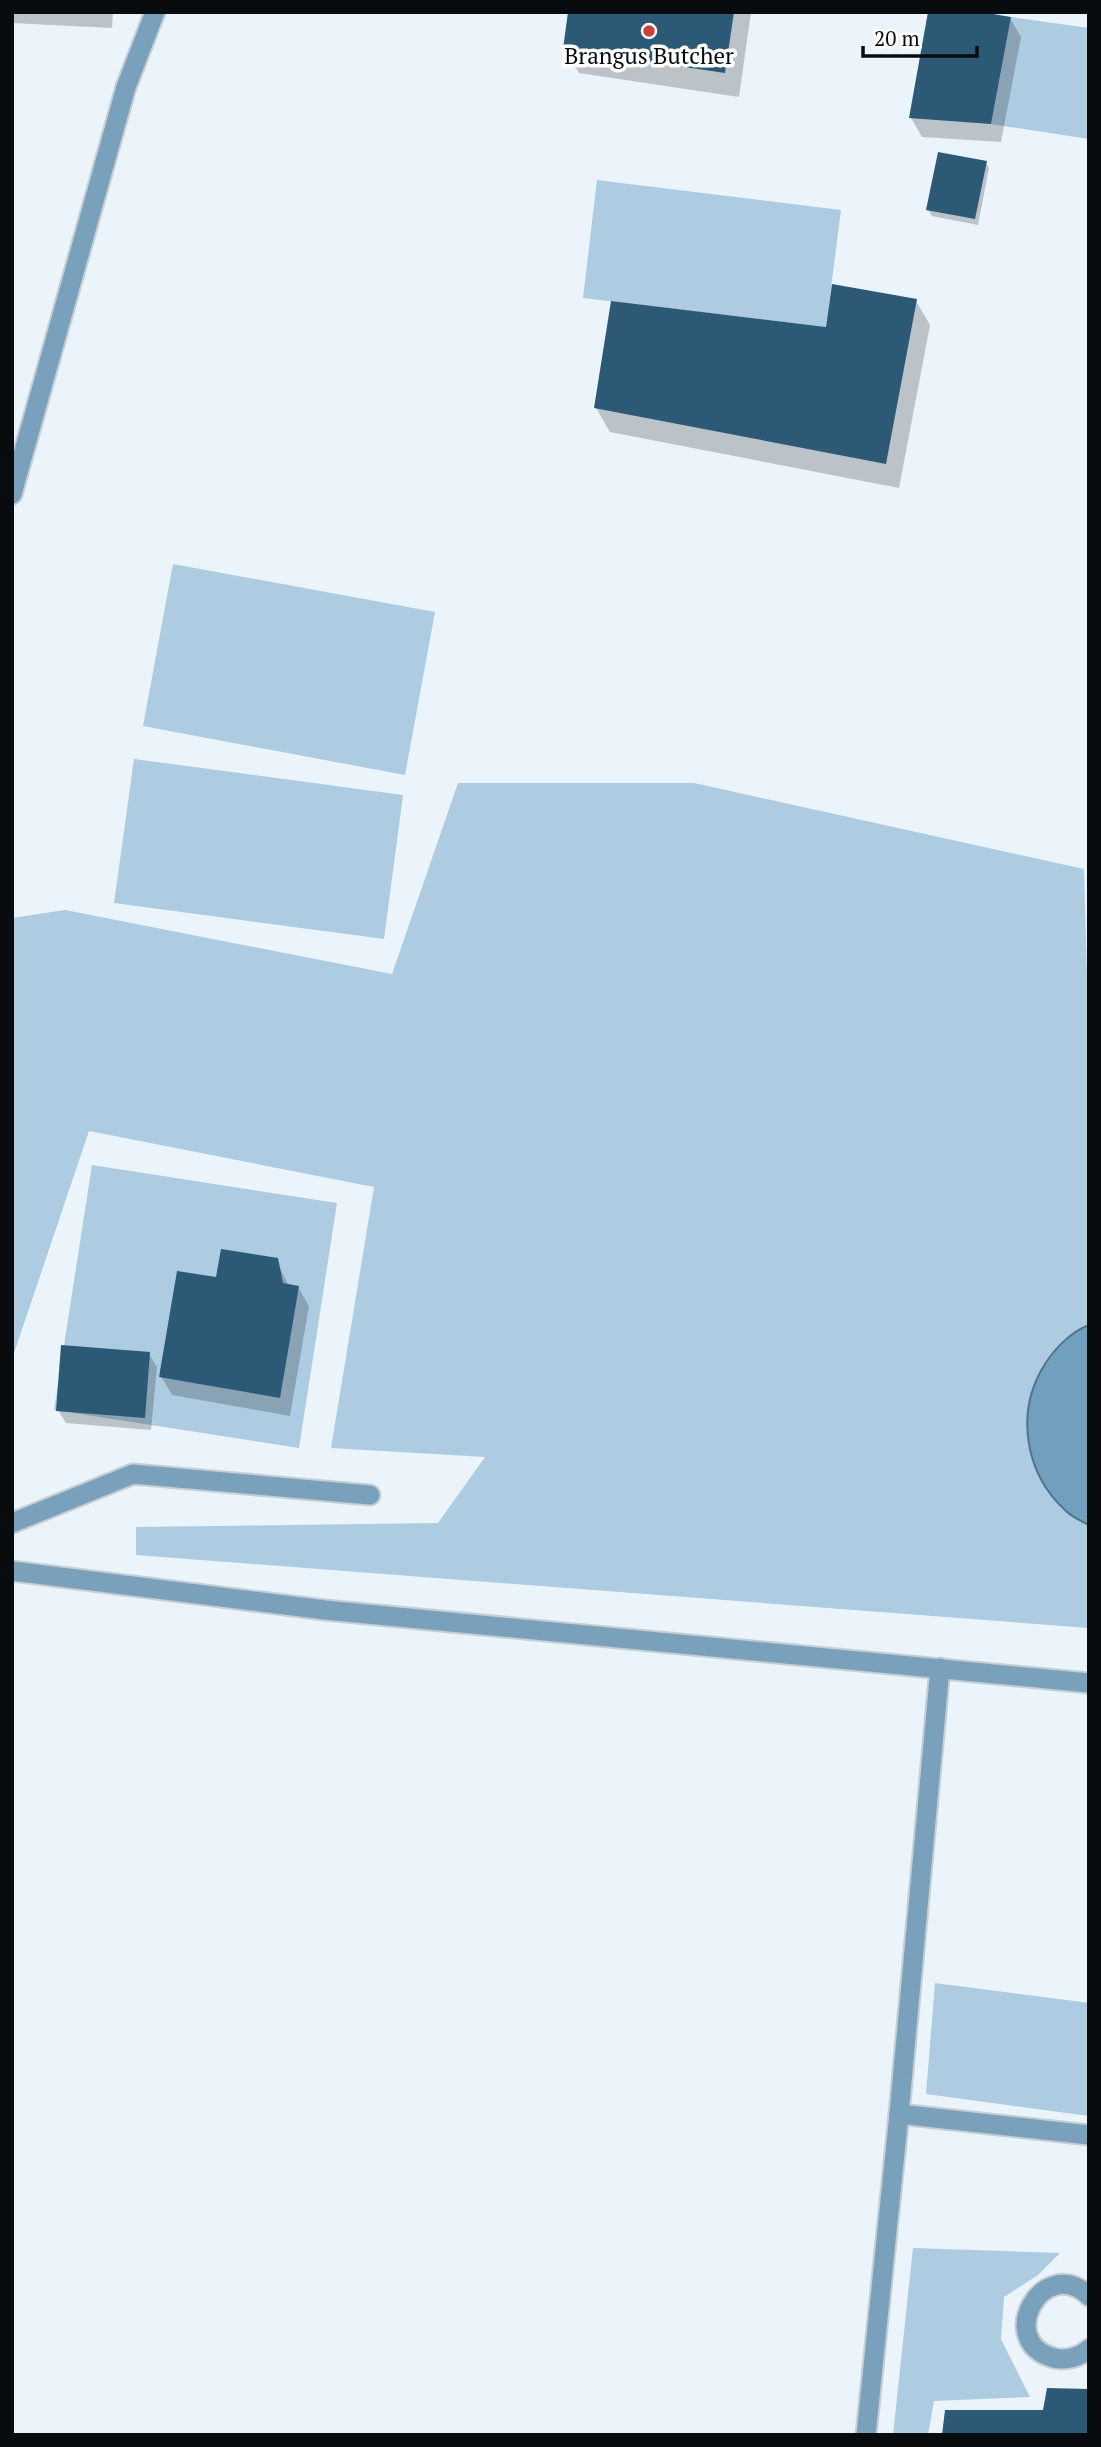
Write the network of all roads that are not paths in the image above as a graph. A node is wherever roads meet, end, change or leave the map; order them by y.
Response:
1 (155, 12) edge
2 (12, 494) edge
3 (370, 1495) dead end
4 (12, 1523) edge
5 (12, 1571) edge
6 (940, 1668) junction
7 (1089, 1683) edge
8 (899, 2114) junction
9 (1089, 2135) edge
10 (1089, 2296) edge
11 (1089, 2348) edge
12 (866, 2435) edge

1 - 2 street
3 - 4 street
5 - 6 street
6 - 7 street
6 - 8 street
8 - 9 street
8 - 12 street
10 - 11 street

